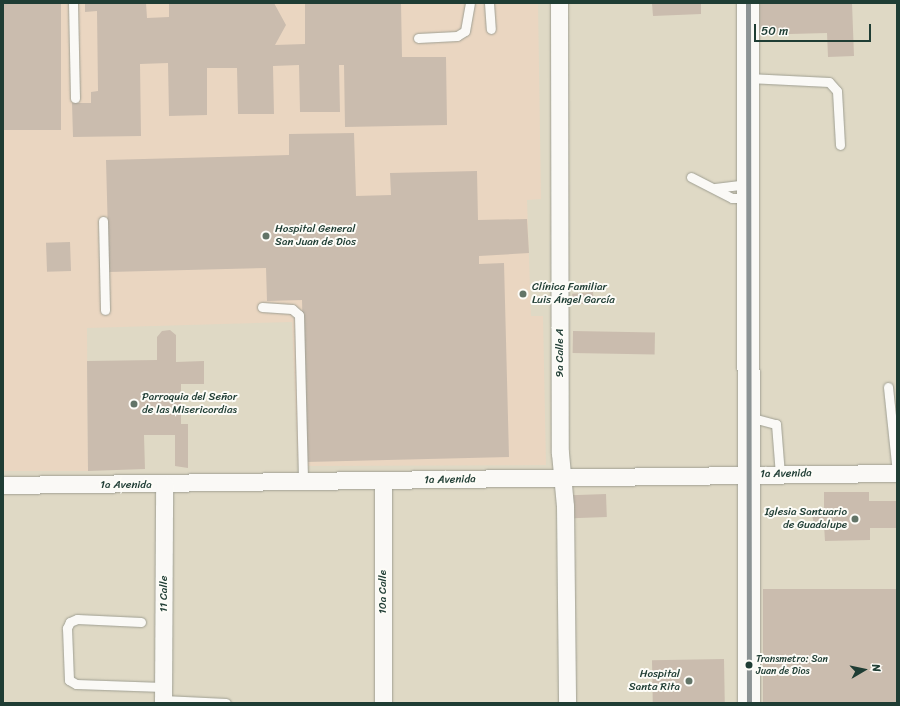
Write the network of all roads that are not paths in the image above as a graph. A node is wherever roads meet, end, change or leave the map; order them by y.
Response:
1 (73, 3) edge
2 (470, 3) edge
3 (489, 3) edge
4 (559, 3) edge
5 (748, 3) edge
6 (491, 29) dead end
7 (418, 38) dead end
8 (748, 78) junction
9 (75, 98) dead end
10 (840, 145) dead end
11 (691, 177) dead end
12 (715, 188) junction
13 (749, 191) junction
14 (103, 221) dead end
15 (262, 307) dead end
16 (105, 310) dead end
17 (888, 386) dead end
18 (749, 417) junction
19 (897, 473) edge
20 (748, 475) junction
21 (780, 475) junction
22 (562, 478) junction
23 (383, 481) junction
24 (303, 482) junction
25 (164, 484) junction
26 (3, 485) edge
27 (142, 622) dead end
28 (163, 697) edge
29 (226, 703) edge
30 (383, 703) edge
31 (566, 703) edge
32 (749, 703) edge

1 - 9 lane
2 - 7 lane
3 - 6 lane
4 - 22 street, 9a Calle A
5 - 8 main road
8 - 10 lane
8 - 13 main road
11 - 12 lane
12 - 13 lane
12 - 13 lane
13 - 18 main road
14 - 16 lane
15 - 24 lane
17 - 19 lane
18 - 20 main road
18 - 21 lane
19 - 21 street, 1a Avenida
20 - 21 street, 1a Avenida
20 - 22 street, 1a Avenida
20 - 32 main road
22 - 23 street, 1a Avenida
22 - 31 street, 9a Calle A
23 - 24 street, 1a Avenida
23 - 30 street, 10a Calle
24 - 25 street, 1a Avenida
25 - 26 street, 1a Avenida
25 - 28 street, 11 Calle
27 - 28 lane
28 - 29 lane

